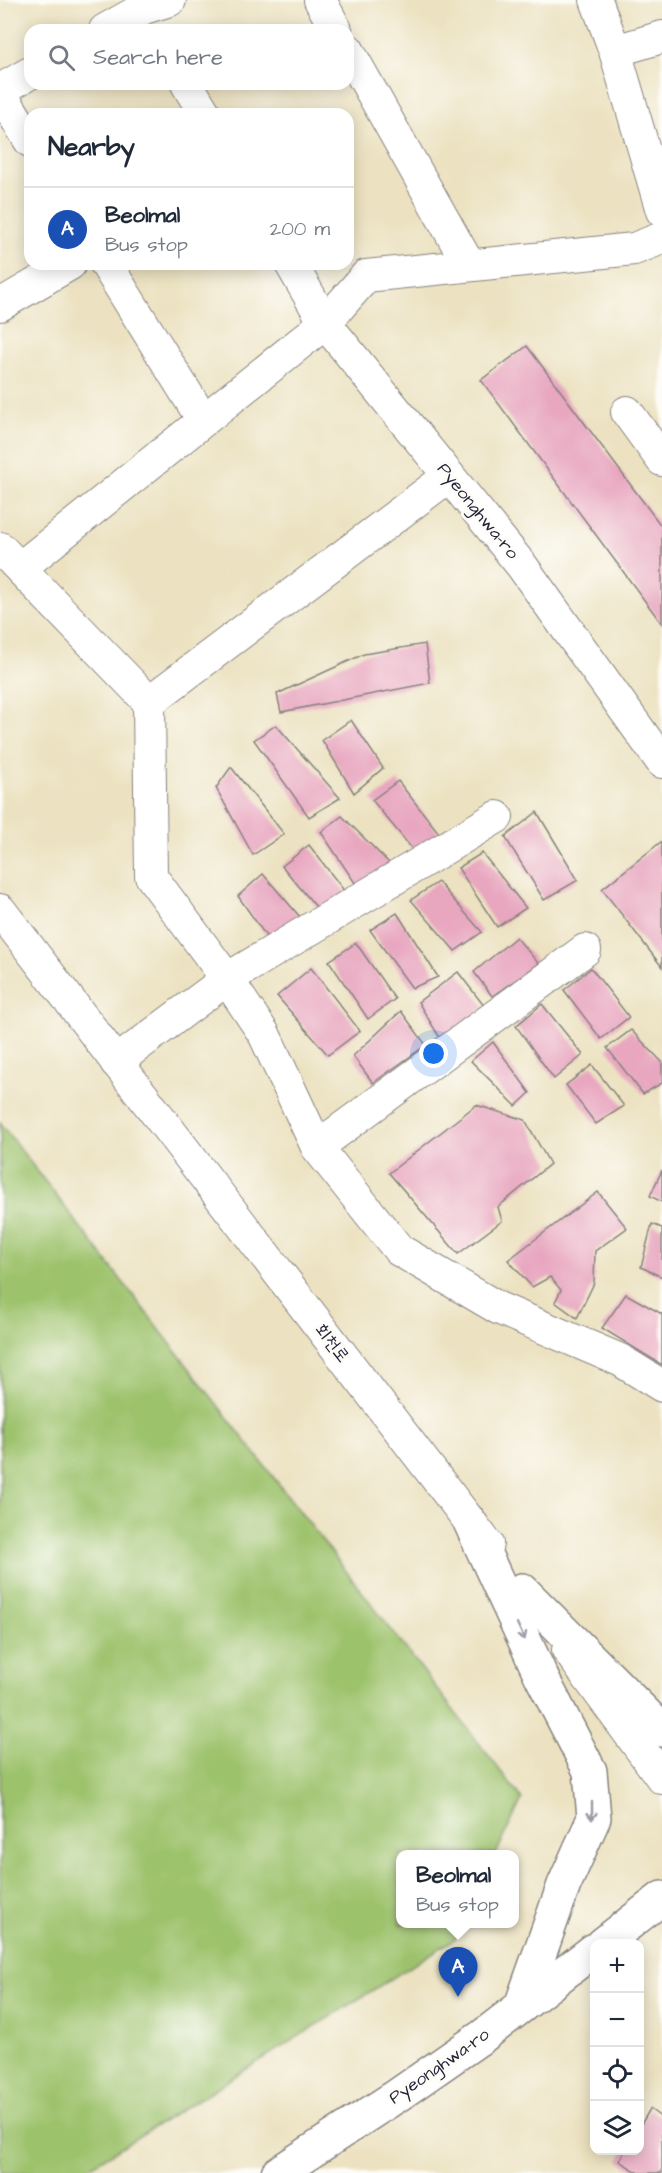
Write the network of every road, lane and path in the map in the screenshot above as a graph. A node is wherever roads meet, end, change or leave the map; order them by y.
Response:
1 (320, 0) edge
2 (596, 0) edge
3 (153, 9) edge
4 (119, 24) edge
5 (333, 24) edge
6 (662, 37) edge
7 (615, 51) junction
8 (354, 61) edge
9 (24, 77) edge
10 (191, 90) edge
11 (0, 91) edge
12 (201, 108) edge
13 (24, 131) edge
14 (662, 211) edge
15 (662, 238) edge
16 (469, 265) junction
17 (60, 270) edge
18 (110, 270) edge
19 (294, 270) edge
20 (0, 305) edge
21 (325, 323) junction
22 (627, 411) dead end
23 (203, 420) junction
24 (662, 460) edge
25 (449, 476) junction
26 (10, 558) edge
27 (149, 702) junction
28 (660, 753) edge
29 (497, 817) dead end
30 (0, 910) edge
31 (585, 950) dead end
32 (227, 979) junction
33 (116, 1062) junction
34 (317, 1148) junction
35 (662, 1386) edge
36 (470, 1522) junction
37 (522, 1590) junction
38 (662, 1730) edge
39 (662, 1778) edge
40 (662, 1898) edge
41 (609, 1939) edge
42 (590, 1953) edge
43 (521, 2006) junction
44 (278, 2173) edge

1 - 5 street
2 - 7 street
3 - 4 street
6 - 7 street
7 - 14 street
8 - 16 street
9 - 11 street
10 - 12 street
11 - 13 street
15 - 16 street
16 - 21 street
17 - 20 street
18 - 23 street
19 - 21 street, Pyeonghwa-ro
21 - 23 street
21 - 25 street, Pyeonghwa-ro
22 - 24 street
23 - 26 street
25 - 27 street
25 - 28 street, Pyeonghwa-ro
26 - 27 street
27 - 32 street
29 - 32 street
30 - 33 street, 회천로
31 - 34 street
32 - 33 street
32 - 34 street
33 - 36 street, 회천로
34 - 35 street
36 - 37 street, 회천로
36 -> 43 main road
37 - 38 main road
37 - 39 street, 회천로
40 - 41 main road
42 - 43 main road, Pyeonghwa-ro
43 - 44 main road, Pyeonghwa-ro

